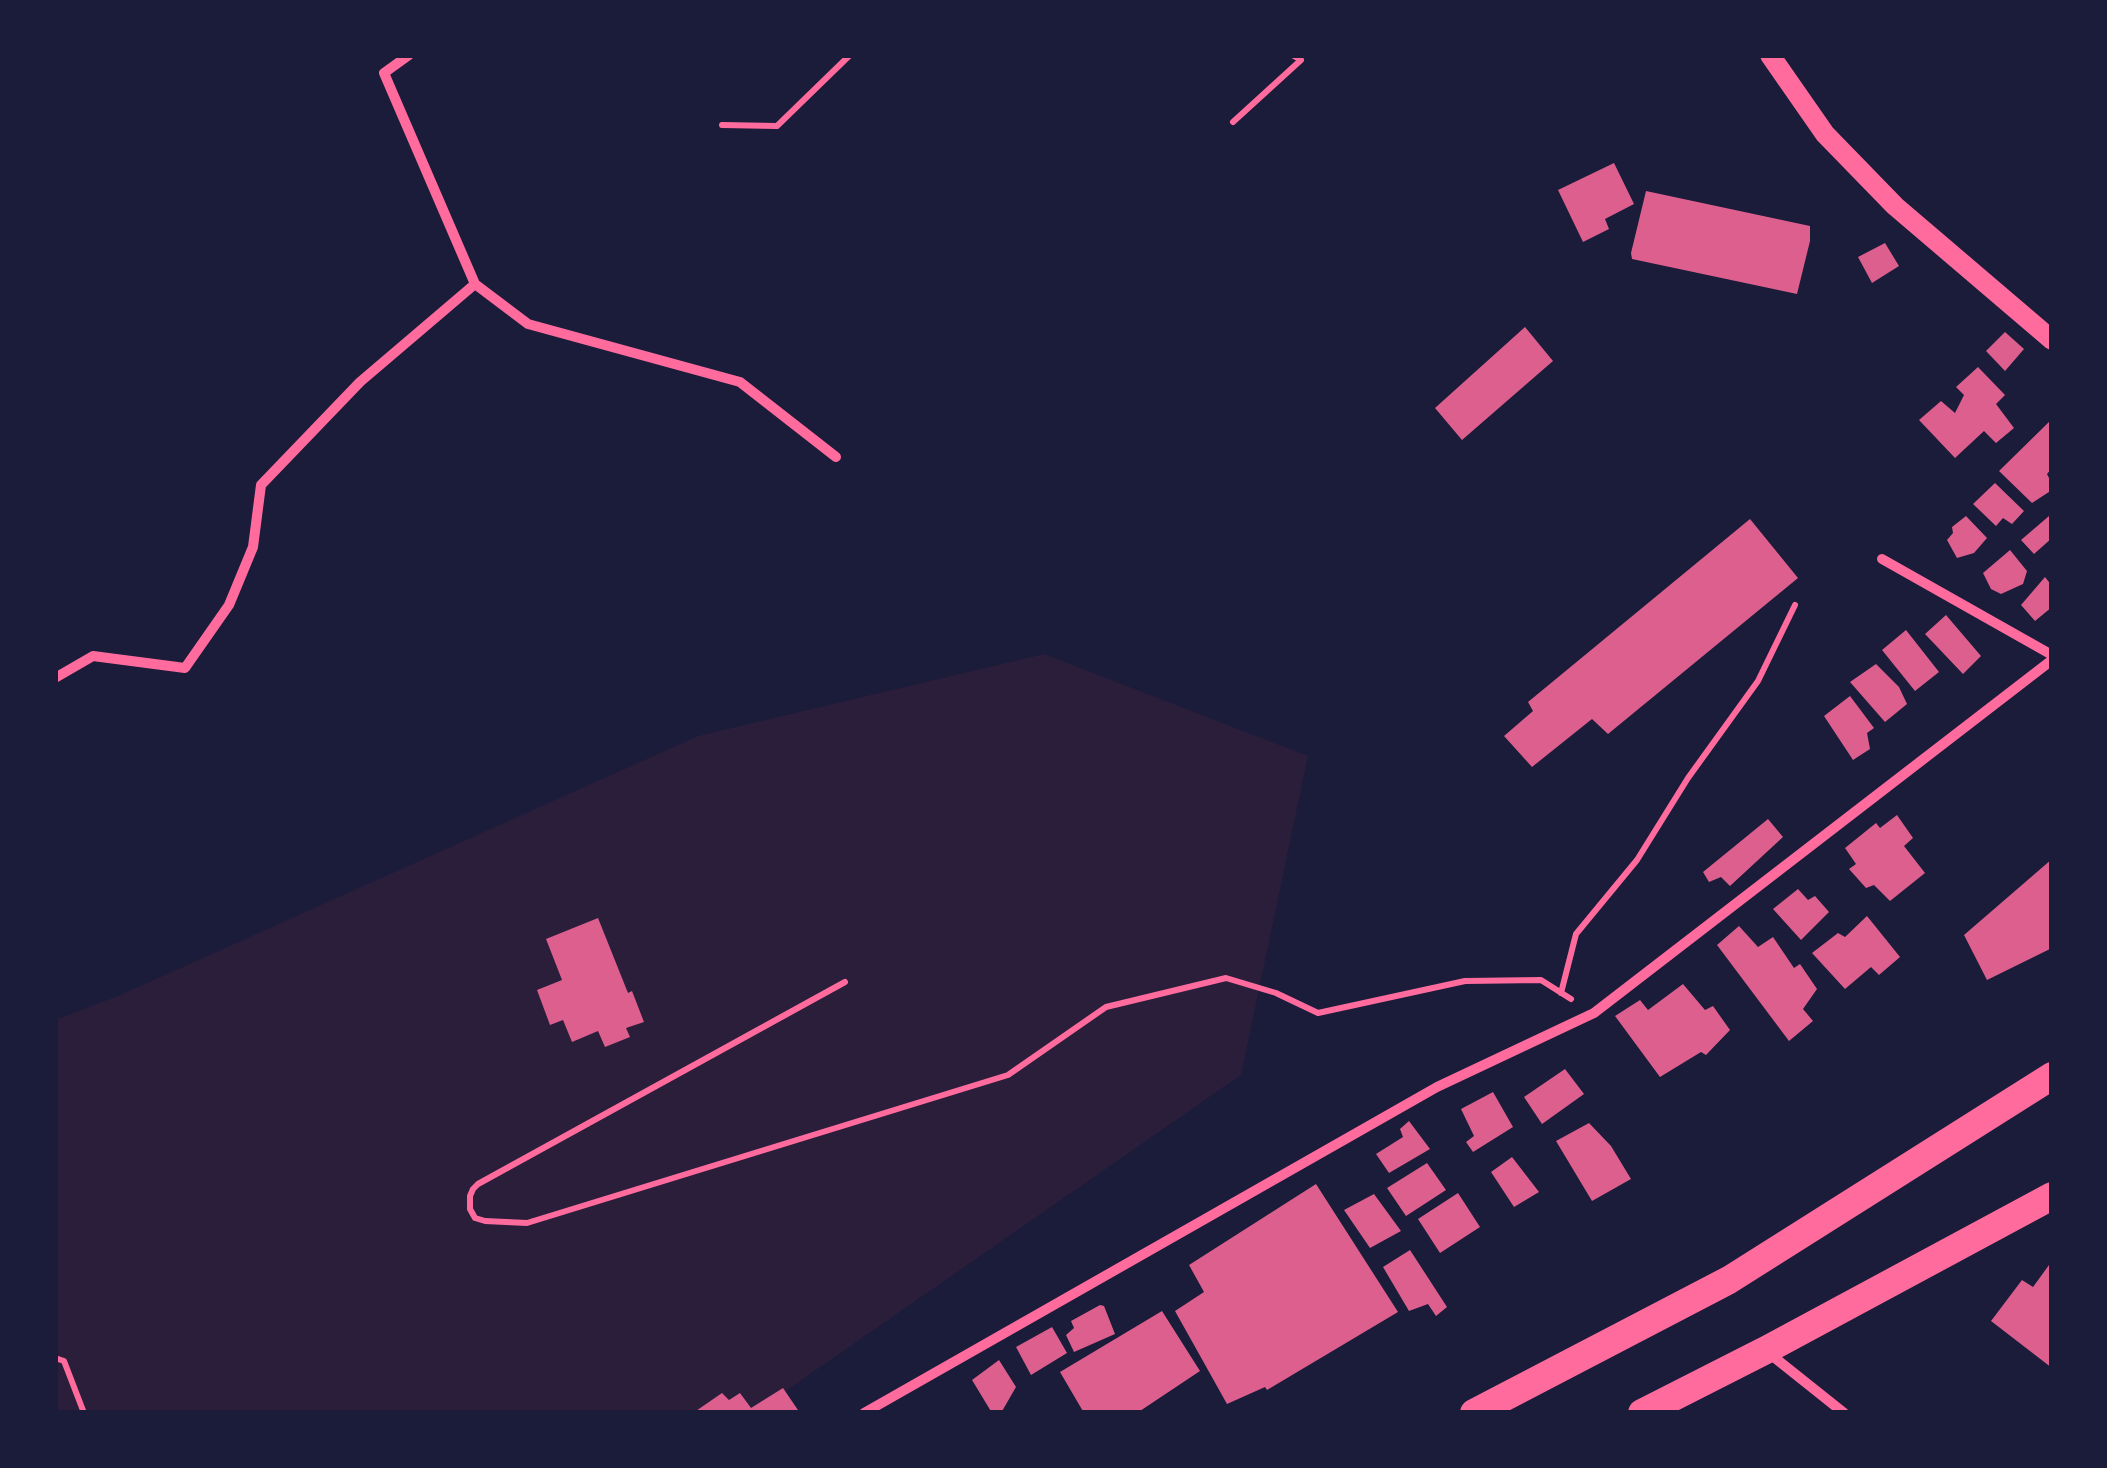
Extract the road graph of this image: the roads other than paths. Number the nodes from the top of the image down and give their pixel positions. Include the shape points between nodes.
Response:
1 (409, 55) edge
2 (1770, 55) edge
3 (475, 284) junction
4 (2049, 333) edge
5 (836, 457) dead end
6 (1882, 560) dead end
7 (2052, 657) edge
8 (55, 678) edge
9 (2052, 1076) edge
10 (2052, 1196) edge
11 (1766, 1350) junction
12 (864, 1413) edge
13 (1474, 1413) edge
14 (1642, 1413) edge
15 (1844, 1413) edge

1 - 3 street via 384,73
2 - 4 main road via 1825,134 1895,206
3 - 5 street via 528,324 740,382
3 - 8 street via 360,382 261,485 253,546 235,591 185,668 93,656
6 - 7 street
7 - 12 street via 1594,1013 1437,1087
9 - 13 highway via 1730,1280
10 - 11 highway
11 - 14 highway
11 - 15 street

